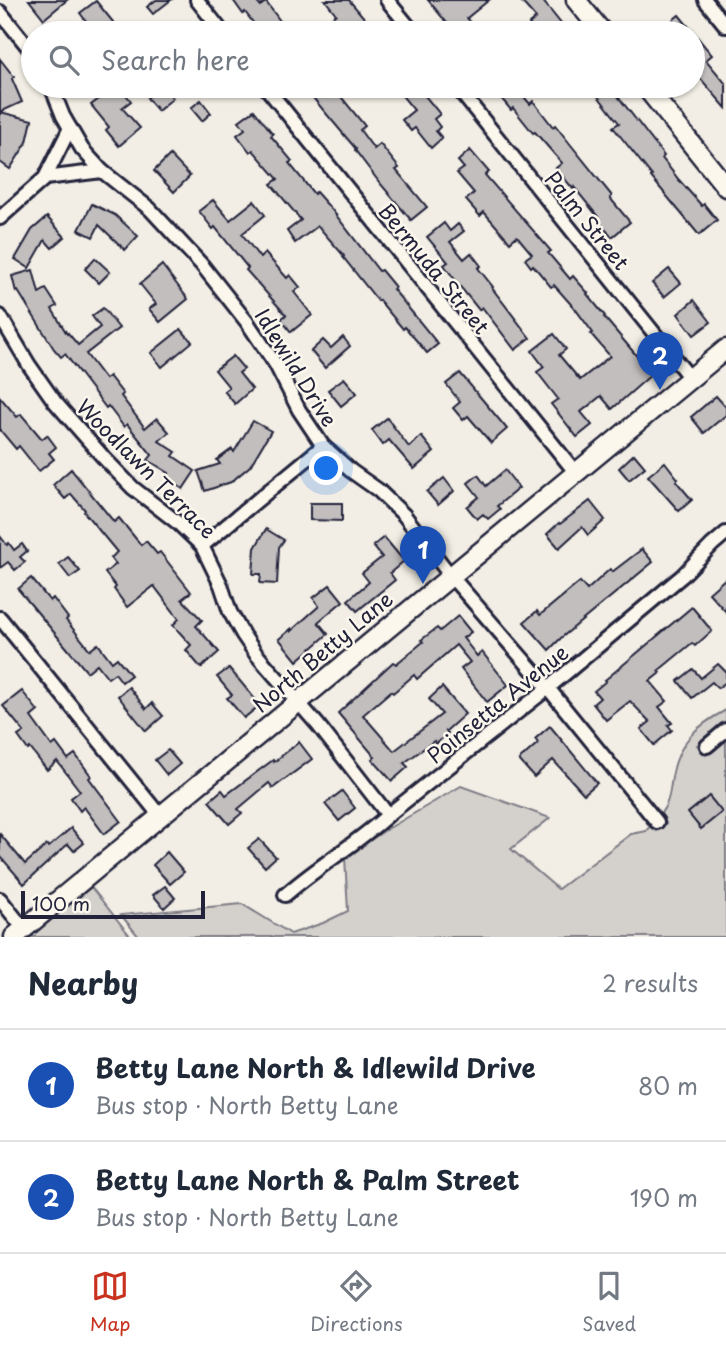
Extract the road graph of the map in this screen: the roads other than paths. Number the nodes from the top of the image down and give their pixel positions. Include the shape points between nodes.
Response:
1 (197, 0) edge
2 (387, 0) edge
3 (576, 0) edge
4 (705, 0) edge
5 (0, 12) edge
6 (214, 21) edge
7 (404, 21) edge
8 (593, 21) edge
9 (726, 26) edge
10 (21, 38) edge
11 (55, 98) edge
12 (275, 98) edge
13 (466, 98) edge
14 (655, 98) edge
15 (70, 128) junction
16 (102, 171) junction
17 (45, 178) junction
18 (726, 187) edge
19 (0, 218) edge
20 (0, 316) edge
21 (726, 349) edge
22 (690, 378) junction
23 (323, 446) junction
24 (576, 473) junction
25 (726, 533) edge
26 (202, 546) junction
27 (450, 575) junction
28 (0, 618) edge
29 (548, 688) junction
30 (297, 702) junction
31 (726, 730) edge
32 (707, 746) dead end
33 (388, 815) junction
34 (159, 816) junction
35 (657, 822) dead end
36 (285, 895) dead end
37 (0, 899) edge
38 (19, 933) edge

1 - 6 street
2 - 7 street
3 - 8 street
4 - 9 street
5 - 10 street
11 - 15 street, Idlewild Drive
12 - 24 street, Bermuda Street
13 - 22 street, Palm Street
14 - 18 street
15 - 16 street, Idlewild Drive
15 - 17 street
16 - 17 street
16 - 23 street, Idlewild Drive via 150,209 202,265 276,365
17 - 19 street
20 - 26 street, Woodlawn Terrace via 29,365 79,430 133,488
21 - 22 street, North Betty Lane
22 - 24 street, North Betty Lane
23 - 26 street
23 - 27 street, Idlewild Drive via 404,515
24 - 27 street, North Betty Lane
25 - 29 street, Poinsetta Avenue via 682,576
26 - 30 street, Woodlawn Terrace via 243,635
27 - 29 street, Idlewild Drive
27 - 30 street, North Betty Lane
28 - 34 street
29 - 33 street, Poinsetta Avenue
29 - 35 street, Idlewild Drive
30 - 33 street, Woodlawn Terrace
30 - 34 street, North Betty Lane
31 - 32 street
33 - 36 street, Poinsetta Avenue
34 - 38 street, North Betty Lane
37 - 38 street

